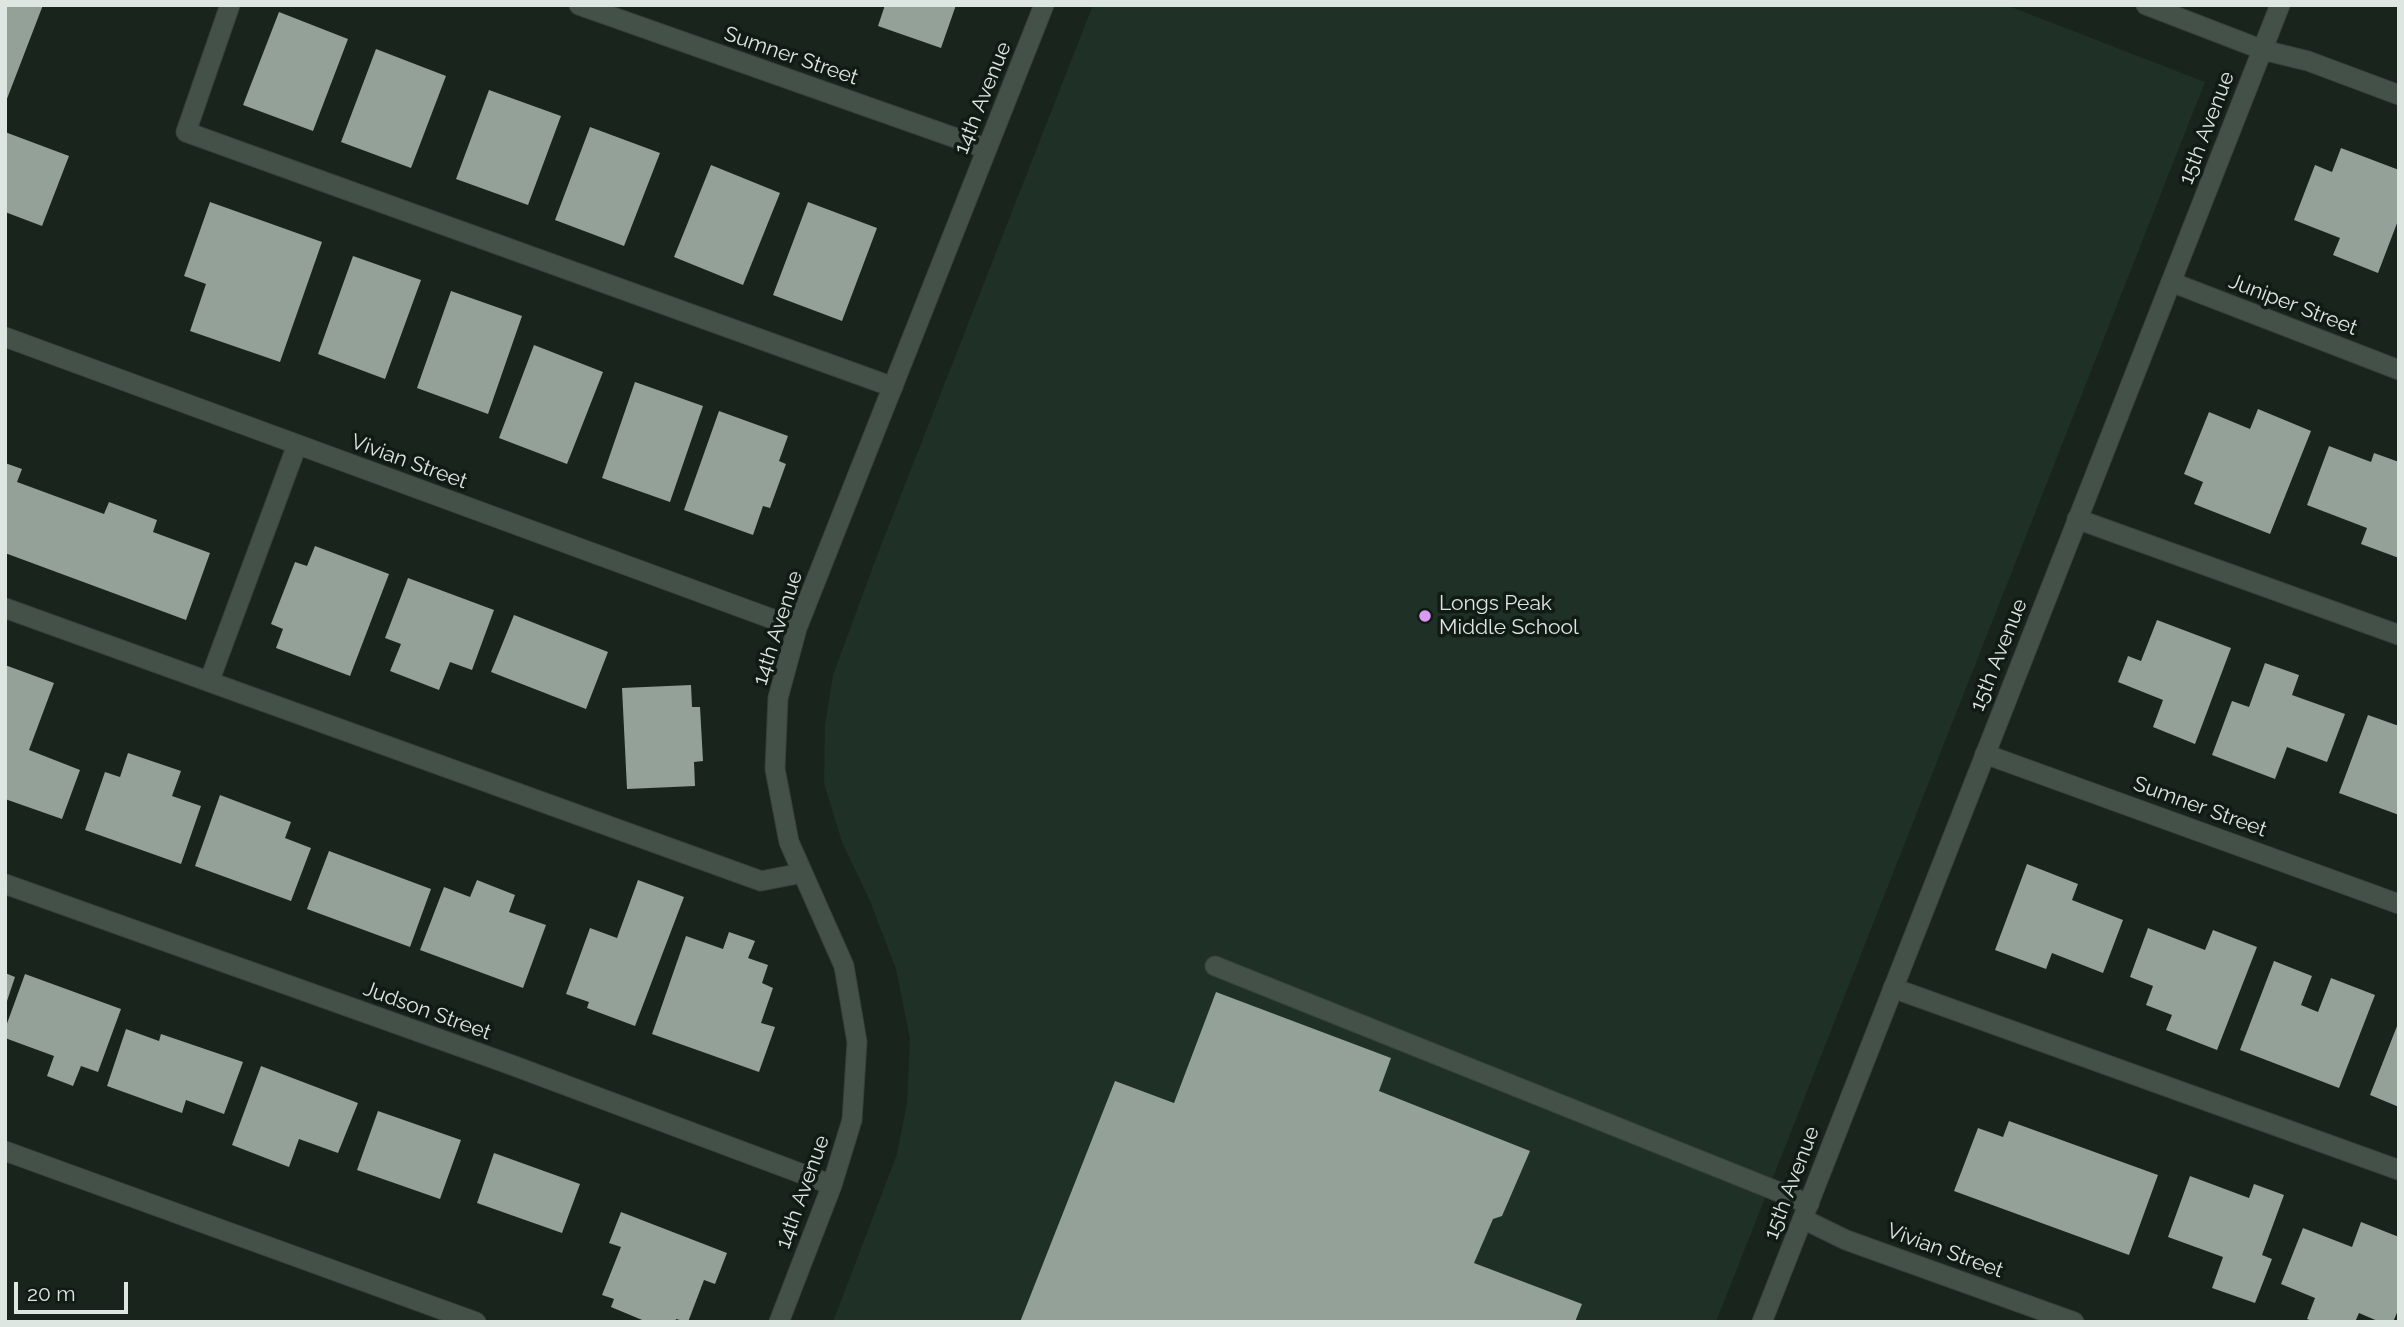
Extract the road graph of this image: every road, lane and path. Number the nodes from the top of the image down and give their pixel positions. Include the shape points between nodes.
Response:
1 (230, 5) edge
2 (579, 5) edge
3 (1044, 5) edge
4 (2146, 5) edge
5 (2280, 5) edge
6 (2263, 50) junction
7 (2399, 95) edge
8 (987, 149) junction
9 (2171, 282) junction
10 (5, 337) edge
11 (2399, 370) edge
12 (893, 387) junction
13 (297, 445) junction
14 (2077, 519) junction
15 (5, 608) edge
16 (797, 628) junction
17 (2399, 635) edge
18 (209, 682) junction
19 (1985, 754) junction
20 (803, 873) junction
21 (5, 884) edge
22 (2399, 904) edge
23 (1215, 966) dead end
24 (1893, 988) junction
25 (5, 1151) edge
26 (2399, 1171) edge
27 (832, 1185) junction
28 (1806, 1211) junction
29 (476, 1322) edge
30 (779, 1322) edge
31 (1762, 1322) edge
32 (2074, 1322) edge

1 - 12 street via 186,132
2 - 8 street, Sumner Street
3 - 8 street, 14th Avenue
4 - 6 street
5 - 6 street, 15th Avenue
6 - 7 street via 2308,61
6 - 9 street, 15th Avenue
8 - 12 street, 14th Avenue
9 - 11 street, Juniper Street
9 - 14 street, 15th Avenue
10 - 13 street, Vivian Street
12 - 16 street, 14th Avenue
13 - 16 street, Vivian Street
13 - 18 street
14 - 17 street
14 - 19 street, 15th Avenue
15 - 18 street
16 - 20 street, 14th Avenue via 778,698 775,769 789,842
18 - 20 street via 761,881
19 - 22 street, Sumner Street
19 - 24 street, 15th Avenue
20 - 27 street, 14th Avenue via 844,966 857,1042 852,1120
21 - 27 street, Judson Street
23 - 28 street, Vivian Street
24 - 26 street
24 - 28 street, 15th Avenue
25 - 29 street
27 - 30 street, 14th Avenue
28 - 31 street, 15th Avenue
28 - 32 street, Vivian Street via 1846,1240

